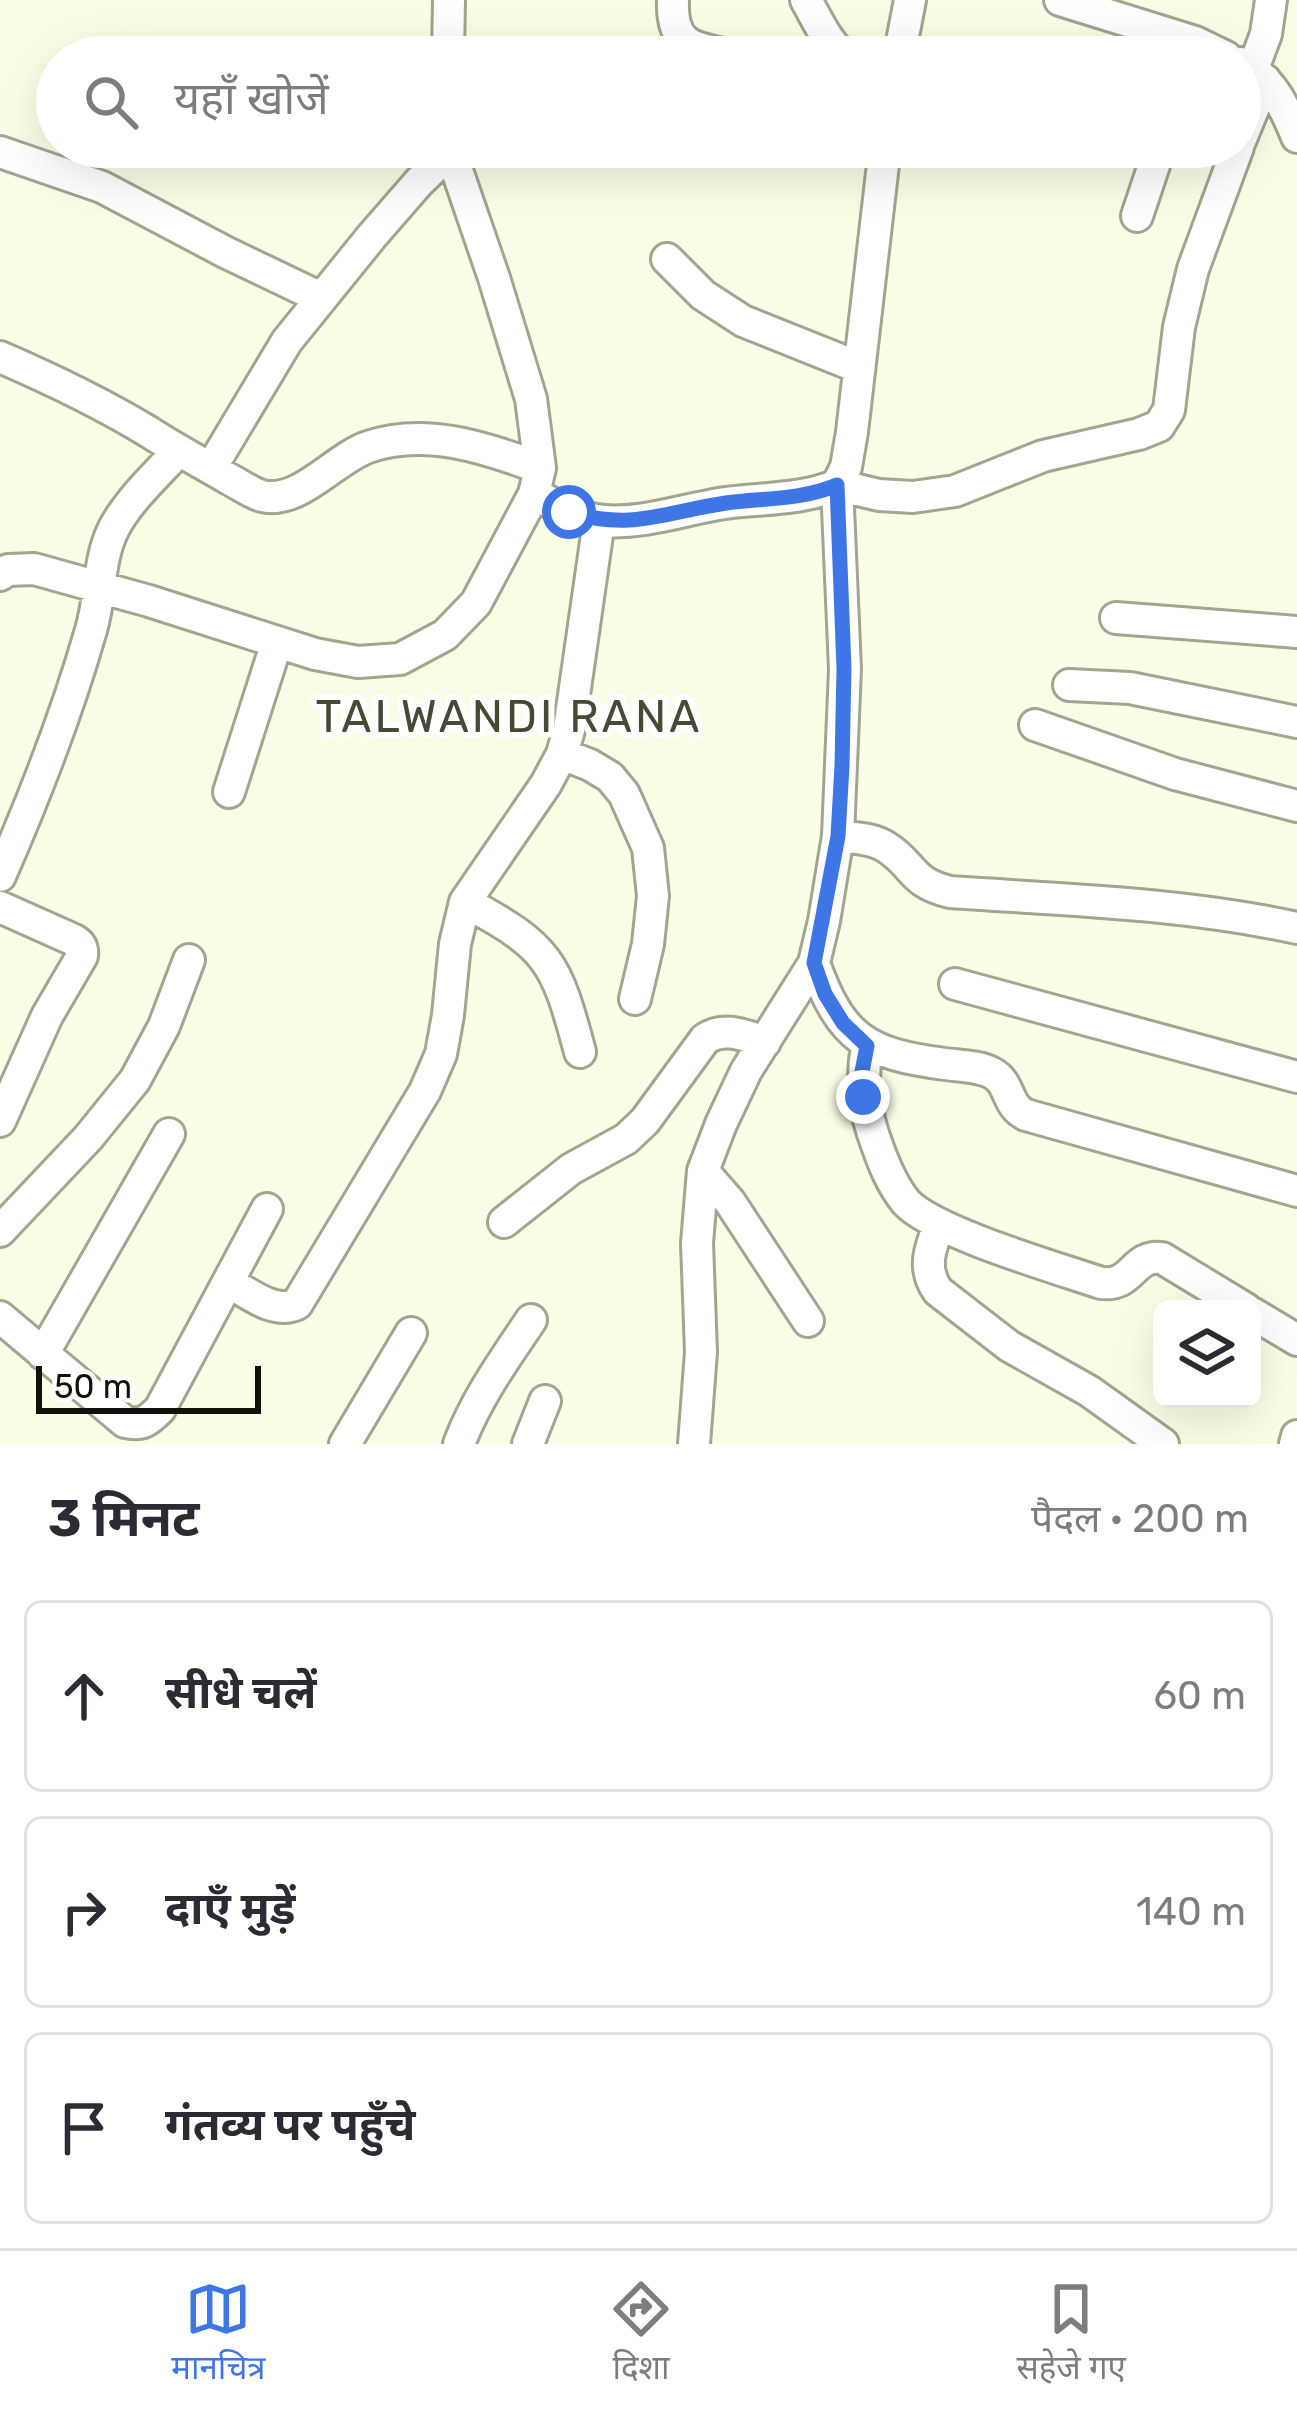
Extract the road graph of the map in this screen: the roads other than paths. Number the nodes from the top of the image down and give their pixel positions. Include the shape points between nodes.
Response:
1 (449, 0) edge
2 (673, 0) edge
3 (806, 0) edge
4 (910, 0) edge
5 (1060, 0) edge
6 (1271, 0) edge
7 (448, 36) edge
8 (680, 36) edge
9 (828, 36) edge
10 (902, 36) edge
11 (1155, 36) edge
12 (1261, 42) edge
13 (1261, 83) edge
14 (1297, 137) edge
15 (0, 152) edge
16 (36, 166) edge
17 (42, 168) edge
18 (432, 168) edge
19 (455, 168) edge
20 (882, 168) edge
21 (1153, 168) edge
22 (1230, 168) edge
23 (1137, 216) dead end
24 (667, 259) dead end
25 (321, 298) junction
26 (0, 357) edge
27 (858, 367) junction
28 (178, 451) junction
29 (211, 468) junction
30 (537, 481) junction
31 (837, 485) junction
32 (598, 521) junction
33 (0, 575) edge
34 (100, 586) junction
35 (1116, 618) dead end
36 (1297, 632) edge
37 (277, 642) junction
38 (1069, 685) dead end
39 (1297, 722) edge
40 (1035, 725) dead end
41 (562, 754) junction
42 (229, 793) dead end
43 (1297, 806) edge
44 (838, 836) junction
45 (0, 876) edge
46 (466, 902) junction
47 (0, 907) edge
48 (1297, 928) edge
49 (189, 960) dead end
50 (814, 963) junction
51 (955, 985) dead end
52 (635, 999) dead end
53 (765, 1042) junction
54 (867, 1046) junction
55 (580, 1052) dead end
56 (1297, 1077) edge
57 (0, 1120) edge
58 (169, 1134) dead end
59 (703, 1172) junction
60 (1297, 1192) edge
61 (266, 1209) dead end
62 (504, 1222) dead end
63 (939, 1225) junction
64 (0, 1231) edge
65 (228, 1282) junction
66 (1231, 1300) edge
67 (0, 1317) edge
68 (1261, 1318) edge
69 (531, 1320) dead end
70 (808, 1321) dead end
71 (411, 1333) dead end
72 (1297, 1340) edge
73 (43, 1354) junction
74 (545, 1401) dead end
75 (345, 1444) edge
76 (459, 1444) edge
77 (528, 1444) edge
78 (694, 1444) edge
79 (1163, 1444) edge

1 - 7 street
2 - 8 street
3 - 9 street
4 - 10 street
5 - 11 street
6 - 12 street
13 - 14 street via 1285,106
15 - 16 street
17 - 25 street via 103,187
18 - 25 street
19 - 30 street via 531,399
20 - 27 street
21 - 23 street
22 - 31 street via 1193,269 1169,410 1159,426 1043,456 955,491 896,496
24 - 27 street via 743,320
25 - 29 street
26 - 28 street
27 - 31 street via 853,432
28 - 29 street
28 - 34 street via 114,529
29 - 30 street via 262,496 280,496 370,446 449,441 487,448
30 - 32 street via 569,512
30 - 37 street via 476,603 445,635 400,659 358,662
31 - 32 street via 813,495
31 - 44 street via 844,669
32 - 41 street
33 - 34 street via 34,569
34 - 37 street
34 - 45 street via 78,675
35 - 36 street
37 - 42 street
38 - 39 street via 1130,688
40 - 43 street
41 - 46 street
41 - 52 street via 610,777 648,848 653,896
44 - 48 street via 889,848 916,878 950,892 1178,908
44 - 50 street
46 - 55 street via 513,927 553,968
46 - 65 street via 441,1054 307,1292 298,1304 277,1308
47 - 57 street via 74,940 82,956
49 - 64 street via 135,1081
50 - 53 street
50 - 54 street via 843,1023
51 - 56 street
53 - 59 street
53 - 62 street via 717,1031 705,1039 626,1139
54 - 60 street via 985,1070 1026,1115
54 - 63 street via 863,1097 888,1175 909,1205
58 - 73 street
59 - 70 street
59 - 78 street
61 - 65 street
63 - 66 street via 1113,1285 1144,1259 1162,1258
63 - 79 street via 928,1264 938,1291
65 - 73 street via 148,1421 125,1422
67 - 73 street
68 - 72 street
69 - 76 street
71 - 75 street
74 - 77 street

